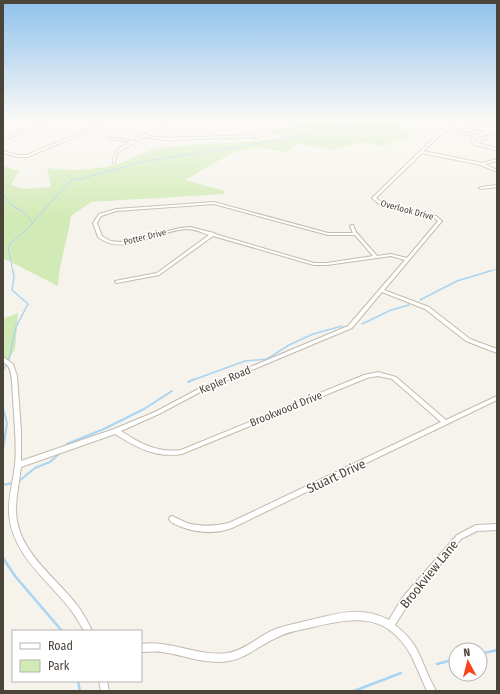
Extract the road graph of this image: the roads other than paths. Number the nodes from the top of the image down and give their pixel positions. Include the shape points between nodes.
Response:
1 (8, 153) edge
2 (33, 153) edge
3 (117, 153) edge
4 (421, 153) edge
5 (429, 153) edge
6 (497, 160) edge
7 (114, 162) dead end
8 (482, 164) junction
9 (497, 171) edge
10 (497, 186) edge
11 (481, 188) dead end
12 (352, 226) dead end
13 (213, 234) junction
14 (356, 234) junction
15 (376, 257) junction
16 (408, 259) junction
17 (117, 282) dead end
18 (382, 291) junction
19 (497, 351) edge
20 (3, 359) edge
21 (497, 398) edge
22 (445, 423) junction
23 (116, 431) junction
24 (18, 465) junction
25 (172, 519) dead end
26 (497, 527) edge
27 (390, 626) junction
28 (87, 630) edge
29 (142, 648) edge
30 (432, 691) edge

1 - 2 street via 27,156
3 - 7 street
4 - 16 street, Overlook Drive via 374,198 380,203 439,219
5 - 8 street
6 - 8 street
8 - 9 street
10 - 11 street
12 - 14 street
13 - 14 street, Potter Drive via 180,228 130,242 116,243 107,242 100,237 95,223 100,215 116,210 212,203 328,234
13 - 15 street, Potter Drive via 314,264
13 - 17 street via 158,274
14 - 15 street
15 - 16 street, Potter Drive via 391,255
16 - 18 street, Kepler Road
18 - 19 street via 427,308 468,340
18 - 23 street, Kepler Road via 350,327 202,389
20 - 24 street via 11,365 14,376
21 - 22 street, Stuart Drive
22 - 23 street, Brookwood Drive via 394,378 378,374 360,379 182,452 158,452 142,447
22 - 25 street, Stuart Drive via 230,526 198,529
23 - 24 street, Kepler Road
24 - 28 street via 12,510 19,539 30,558 78,612
26 - 27 street, Brookview Lane via 476,528 459,537 405,601
27 - 29 street via 367,616 347,615 282,631 238,655 218,658
27 - 30 street via 411,647

